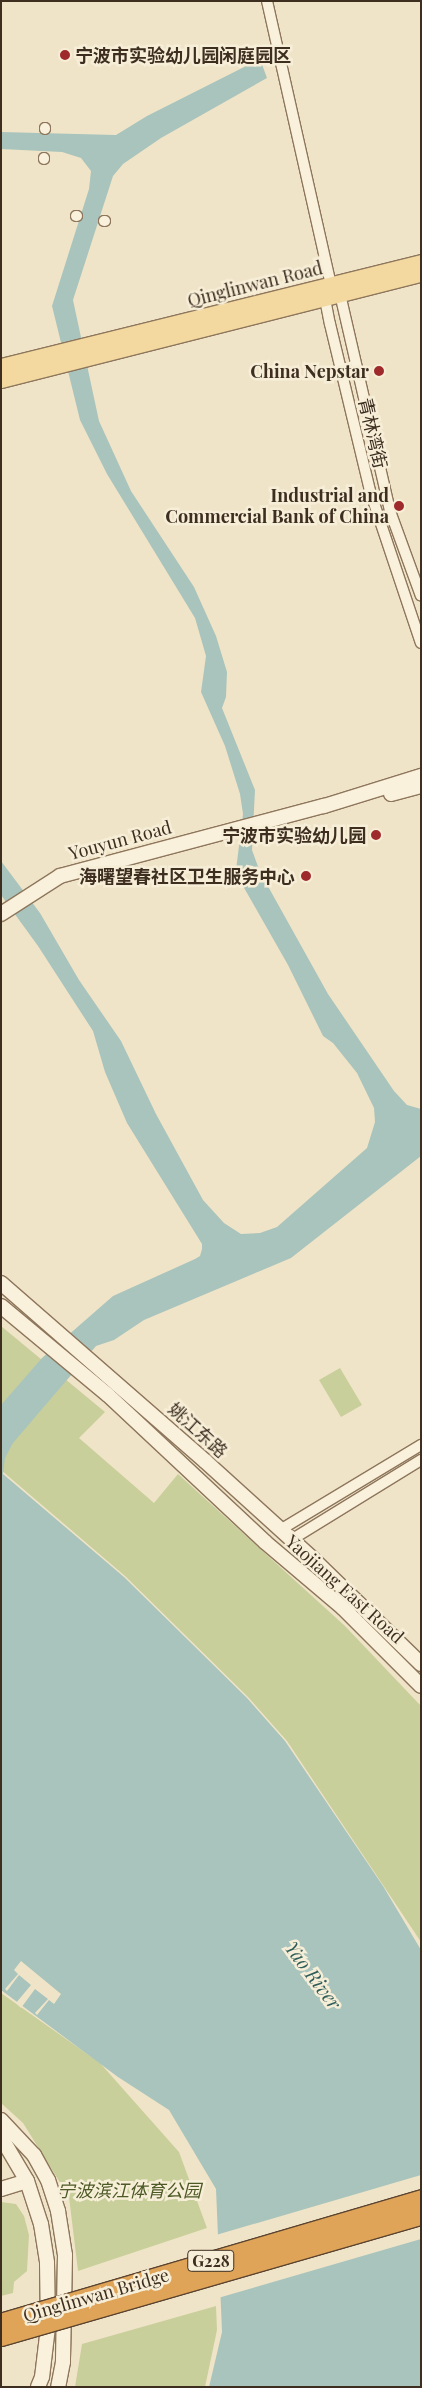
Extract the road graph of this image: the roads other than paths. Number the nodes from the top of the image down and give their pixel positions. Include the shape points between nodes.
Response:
1 (267, 1) edge
2 (421, 262) edge
3 (421, 274) edge
4 (332, 293) junction
5 (63, 358) junction
6 (1, 366) edge
7 (1, 380) edge
8 (421, 596) edge
9 (421, 643) edge
10 (421, 776) edge
11 (421, 786) edge
12 (324, 806) junction
13 (1, 914) edge
14 (1, 1283) edge
15 (1, 1306) edge
16 (421, 1445) edge
17 (421, 1460) edge
18 (280, 1530) junction
19 (291, 1540) junction
20 (421, 1664) edge
21 (421, 1686) edge
22 (1, 2120) edge
23 (1, 2137) edge
24 (26, 2182) junction
25 (1, 2189) edge
26 (421, 2199) edge
27 (421, 2216) edge
28 (1, 2323) edge
29 (1, 2338) edge
30 (38, 2387) edge
31 (58, 2387) edge

1 - 4 street, 青林湾街
2 - 4 main road, Qinglinwan Road
3 - 4 main road, Qinglinwan Road
4 - 5 main road, Qinglinwan Road
4 - 8 street, 青林湾街 via 390,511
4 - 9 street, 青林湾街 via 370,491
5 - 6 main road
5 - 7 main road
10 - 12 main road
11 - 12 main road
12 - 13 main road, Youyun Road via 60,876
14 - 18 main road, 姚江东路
15 - 21 main road, 姚江东路 via 108,1395 265,1542 343,1608
16 - 18 street
17 - 19 street
18 - 19 main road, Yaojiang East Road
19 - 20 main road, Yaojiang East Road
22 - 31 main road via 34,2155 48,2180 58,2211 65,2254 63,2362
23 - 24 main road
24 - 25 main road
24 - 30 main road via 41,2224 47,2262 48,2327
26 - 28 highway, Qinglinwan Bridge / G228, bridge
27 - 29 highway, Qinglinwan Bridge / G228, bridge

